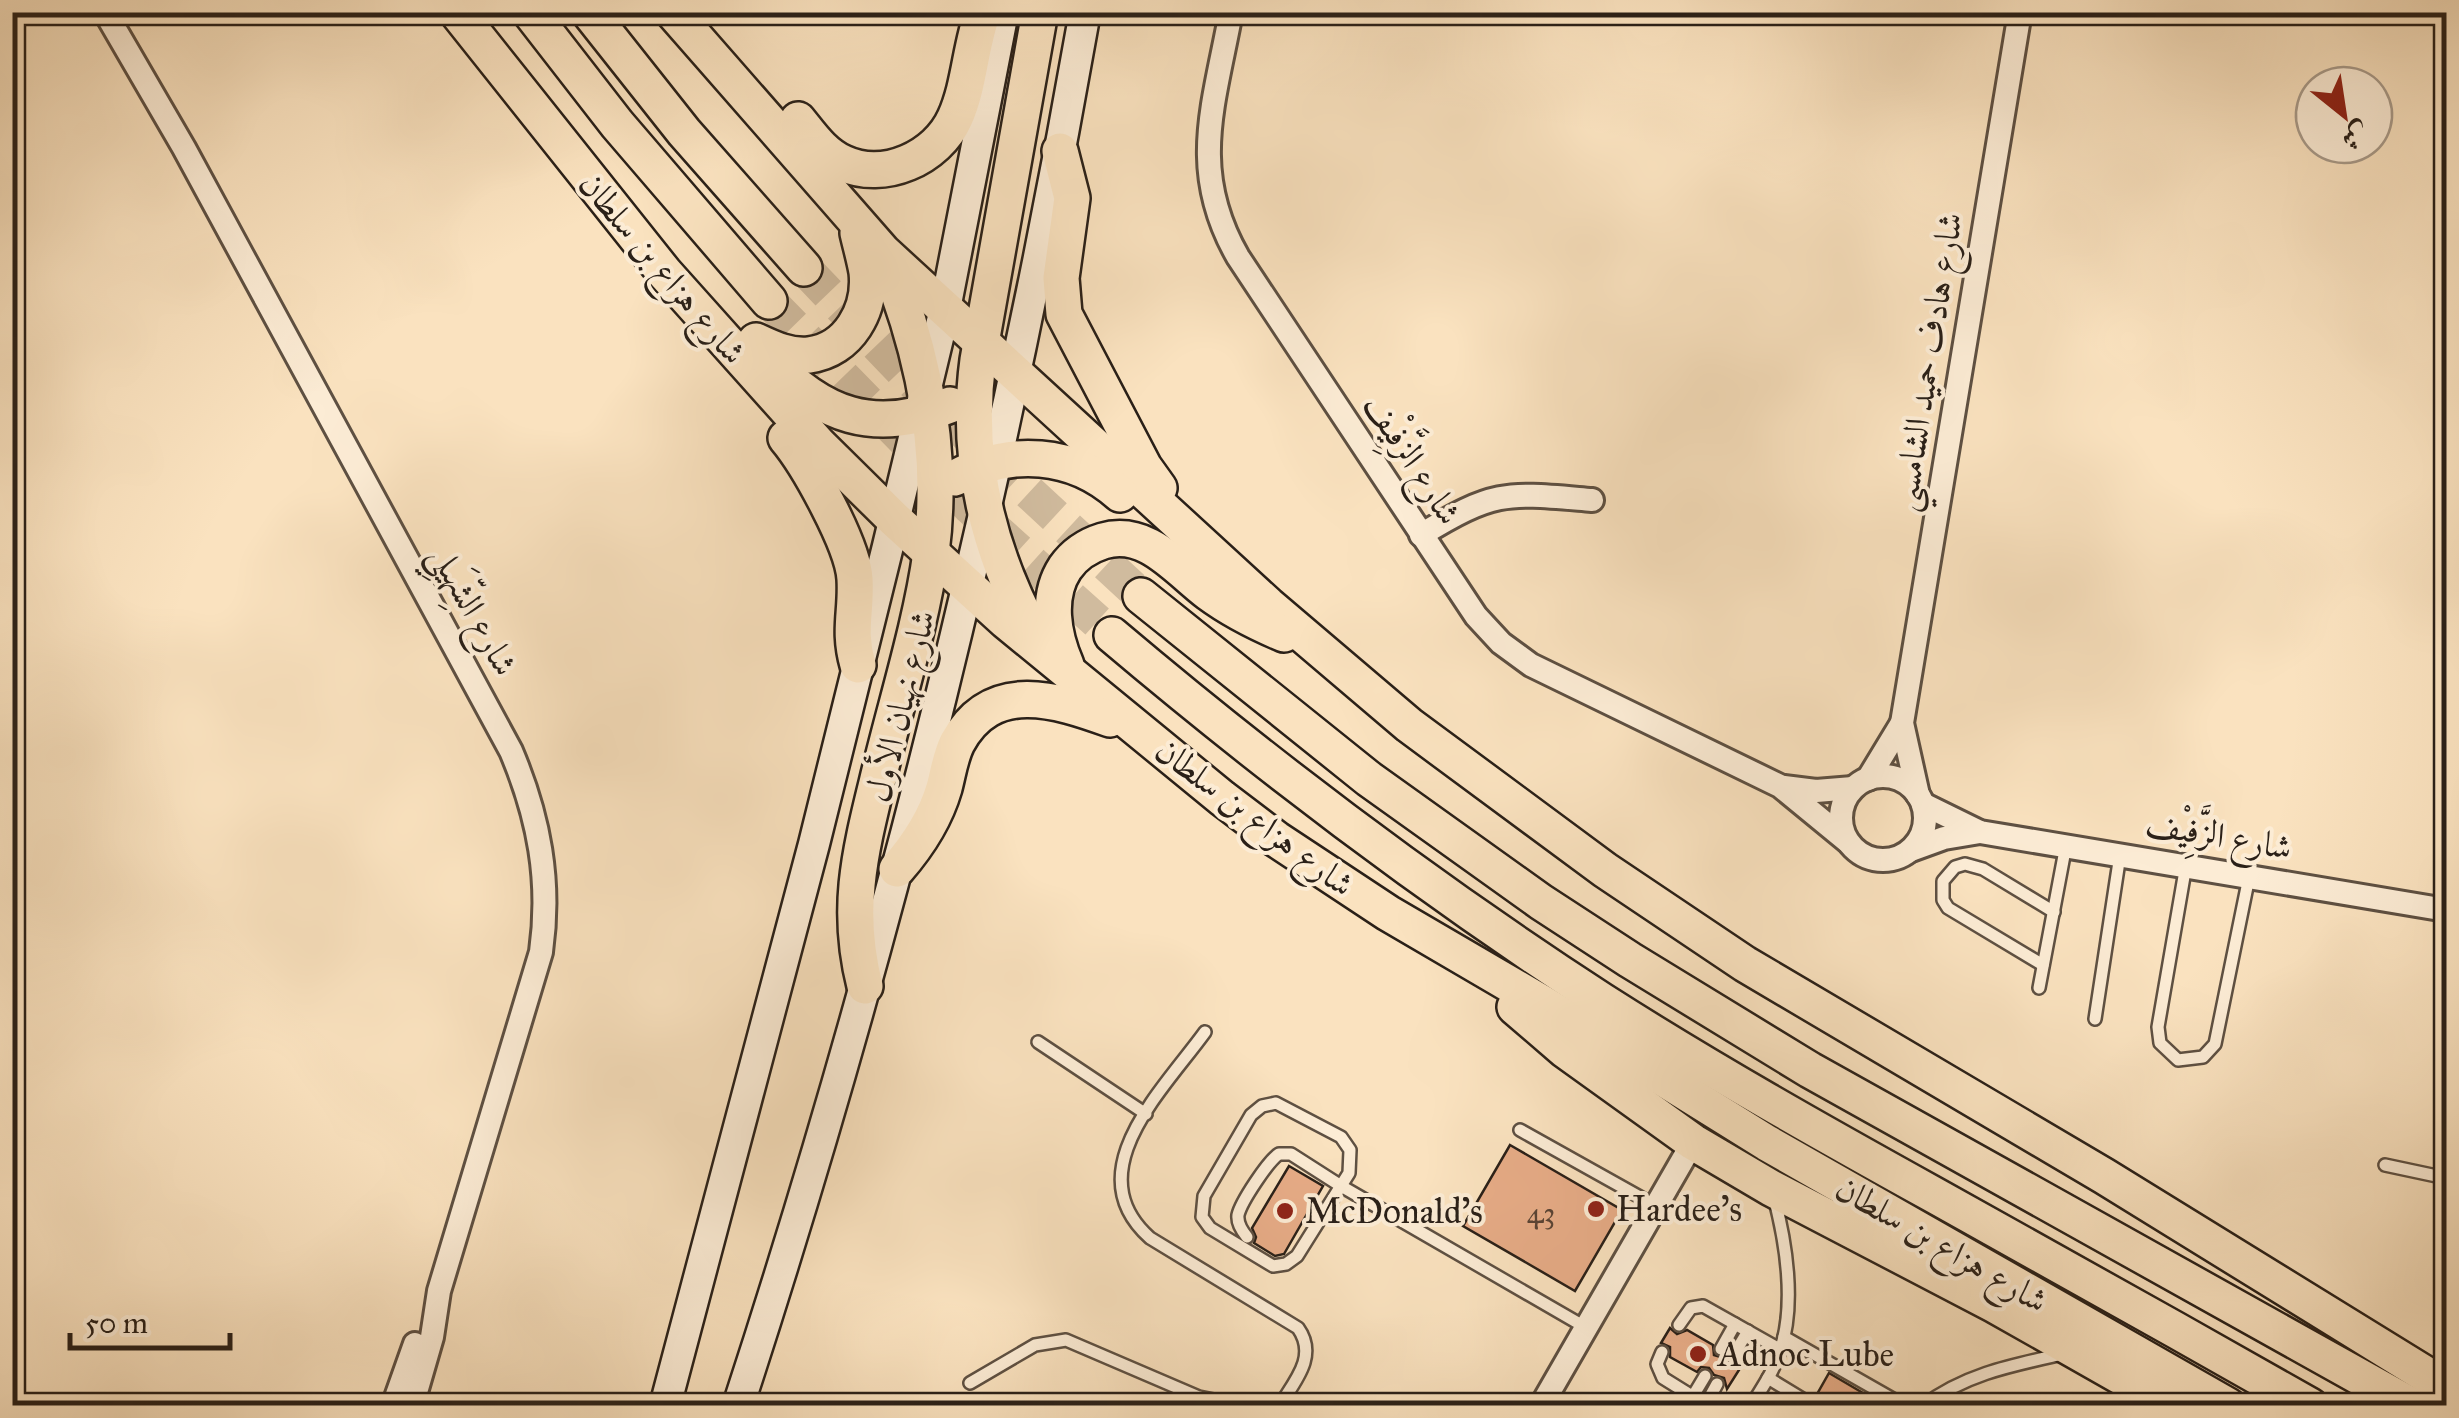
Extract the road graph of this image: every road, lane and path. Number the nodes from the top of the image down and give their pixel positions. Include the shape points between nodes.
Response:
1 (105, 12) edge
2 (457, 12) edge
3 (530, 12) edge
4 (589, 12) edge
5 (673, 12) edge
6 (984, 12) edge
7 (1003, 12) edge
8 (1040, 12) edge
9 (1085, 12) edge
10 (1232, 12) edge
11 (2020, 12) edge
12 (706, 52) junction
13 (1060, 152) junction
14 (856, 222) junction
15 (883, 252) junction
16 (804, 268) tunnel mouth
17 (769, 301) tunnel mouth
18 (945, 309) junction
19 (729, 333) junction
20 (981, 343) junction
21 (1014, 364) junction
22 (974, 392) junction
23 (924, 406) junction
24 (987, 465) junction
25 (934, 492) junction
26 (1592, 500) dead end
27 (986, 516) junction
28 (894, 530) junction
29 (1421, 535) junction
30 (931, 553) junction
31 (969, 586) junction
32 (1141, 596) tunnel mouth
33 (1268, 605) junction
34 (1112, 635) tunnel mouth
35 (1309, 642) junction
36 (858, 665) junction
37 (1060, 667) junction
38 (1902, 723) junction
39 (1138, 730) junction
40 (1860, 783) junction
41 (1780, 786) junction
42 (1921, 799) junction
43 (1980, 832) junction
44 (1847, 841) junction
45 (2066, 844) junction
46 (1910, 850) junction
47 (2120, 853) junction
48 (2186, 865) junction
49 (897, 869) junction
50 (2250, 876) junction
51 (2446, 910) edge
52 (2054, 912) junction
53 (1446, 947) junction
54 (2043, 965) junction
55 (865, 986) junction
56 (2039, 988) dead end
57 (2096, 1019) dead end
58 (1205, 1032) dead end
59 (1038, 1042) dead end
60 (1146, 1114) junction
61 (1520, 1130) dead end
62 (1694, 1142) junction
63 (2386, 1165) dead end
64 (2446, 1178) edge
65 (1341, 1186) junction
66 (1771, 1188) junction
67 (1656, 1206) junction
68 (1247, 1237) dead end
69 (1282, 1256) dead end
70 (1297, 1256) junction
71 (439, 1291) junction
72 (1735, 1324) junction
73 (1679, 1325) dead end
74 (1585, 1327) junction
75 (1748, 1330) junction
76 (1782, 1343) junction
77 (1720, 1349) dead end
78 (2077, 1351) junction
79 (1662, 1352) dead end
80 (1733, 1356) dead end
81 (1705, 1376) dead end
82 (1768, 1378) junction
83 (970, 1383) dead end
84 (1717, 1384) dead end
85 (2446, 1387) edge
86 (1693, 1396) junction
87 (1228, 1404) edge
88 (1280, 1405) edge
89 (1706, 1405) edge
90 (393, 1406) edge
91 (412, 1406) edge
92 (665, 1406) edge
93 (738, 1406) edge
94 (1542, 1406) edge
95 (1751, 1406) edge
96 (1814, 1406) edge
97 (1905, 1406) edge
98 (1923, 1406) edge
99 (2173, 1406) edge
100 (2228, 1406) edge
101 (2310, 1406) edge
102 (2412, 1406) edge

1 - 71 street, شارع الشِّهَيلِي via 511,752 534,812 546,896 541,952
2 - 19 main road, شارع هزاع بن سلطان via 664,272 707,302
3 - 17 main road, شارع هزاع بن سلطان
4 - 16 main road
5 - 12 main road
6 - 12 main road via 952,124 926,153 878,169 829,155 772,94
7 - 18 main road, شارع نهيان الأول
8 - 20 main road
9 - 13 main road
10 - 29 street, شارع الزَّفِيْف via 1208,138 1216,212 1238,257
11 - 38 street, شارع هادف حميد الشامسي
12 - 14 main road
13 - 21 main road
13 - 33 main road via 1072,198 1060,290 1069,325 1152,479 1218,542
14 - 15 main road
14 - 19 main road via 866,292 849,334 809,355 786,354
15 - 18 main road
15 - 23 main road via 911,328
18 - 20 main road
18 - 23 main road, شارع نهيان الأول
19 - 23 main road via 826,408 870,418
19 - 28 main road, شارع هزاع بن سلطان via 794,420
19 - 36 main road via 743,386 806,464 855,576 851,632
20 - 21 main road
20 - 22 main road
21 - 22 main road
21 - 24 main road
21 - 33 main road
22 - 23 main road
22 - 24 main road
23 - 25 main road
23 - 28 main road, شارع نهيان الأول
24 - 25 main road
24 - 27 main road
24 - 33 main road via 1050,458 1084,469 1200,563
25 - 28 main road
25 - 30 main road
26 - 29 street via 1491,498
27 - 31 main road, شارع نهيان الأول
27 - 37 main road via 1013,594
28 - 30 main road, شارع هزاع بن سلطان
28 - 36 main road, شارع نهيان الأول
29 - 41 street, شارع الزَّفِيْف via 1476,616 1530,665
30 - 31 main road, شارع هزاع بن سلطان
30 - 55 main road via 856,874 855,930
31 - 37 main road, شارع هزاع بن سلطان
31 - 49 main road, شارع نهيان الأول
32 - 102 main road via 1369,780 1630,960 1810,1070
33 - 35 main road
34 - 101 main road, شارع هزاع بن سلطان via 1349,825 1604,1002 1787,1113
35 - 37 main road via 1232,609 1145,544 1108,540 1076,556 1056,586
35 - 85 main road via 1409,725 1684,925
36 - 92 main road, شارع نهيان الأول
37 - 39 main road, شارع هزاع بن سلطان
38 - 40 street, شارع هادف حميد الشامسي
38 - 42 street, شارع هادف حميد الشامسي
39 - 49 main road via 1045,698 985,713 958,743 930,822
39 - 53 main road, شارع هزاع بن سلطان via 1276,838
40 - 41 street, شارع الزَّفِيْف via 1816,792
40 - 42 street via 1896,778
40 - 44 street via 1841,812
41 - 44 street, شارع الزَّفِيْف
42 - 43 street, شارع الزَّفِيْف
42 - 46 street via 1925,824
43 - 45 street, شارع الزَّفِيْف
43 - 46 street, شارع الزَّفِيْف
44 - 46 street via 1872,858 1892,859
45 - 47 street, شارع الزَّفِيْف
45 - 52 lane
47 - 48 street, شارع الزَّفِيْف
47 - 57 lane
48 - 50 street, شارع الزَّفِيْف
48 - 50 lane via 2158,1027 2164,1050 2186,1061 2216,1044
49 - 55 main road, شارع نهيان الأول
50 - 51 street, شارع الزَّفِيْف
52 - 54 lane
52 - 54 lane via 1974,865 1955,867 1942,881 1948,908
53 - 62 main road via 1565,1050
53 - 100 main road, شارع هزاع بن سلطان via 1800,1163
54 - 56 lane
55 - 93 main road, شارع نهيان الأول
58 - 60 lane
59 - 60 lane
60 - 88 lane via 1121,1165 1128,1213 1150,1238 1298,1328 1307,1345 1305,1364
61 - 67 lane
62 - 66 main road
62 - 67 street
63 - 64 lane
65 - 68 lane via 1291,1154 1279,1154 1238,1213
65 - 70 lane
65 - 70 lane via 1352,1158 1341,1137 1284,1104 1269,1103 1251,1116 1204,1196 1202,1217 1266,1264 1280,1266
65 - 74 lane
66 - 76 lane via 1784,1252
66 - 78 main road
67 - 74 street
69 - 70 lane
71 - 90 street, شارع الشِّهَيلِي
71 - 91 street, شارع الشِّهَيلِي
72 - 73 lane via 1699,1306
72 - 75 lane
72 - 77 lane
74 - 94 street
75 - 76 lane
75 - 80 lane
76 - 82 lane
76 - 97 lane
78 - 98 lane via 1982,1373
78 - 99 main road
79 - 86 lane via 1660,1374
81 - 86 lane
82 - 95 lane
82 - 96 lane
83 - 87 lane via 1035,1345 1066,1340
84 - 89 lane
86 - 89 lane
87 - 88 lane

